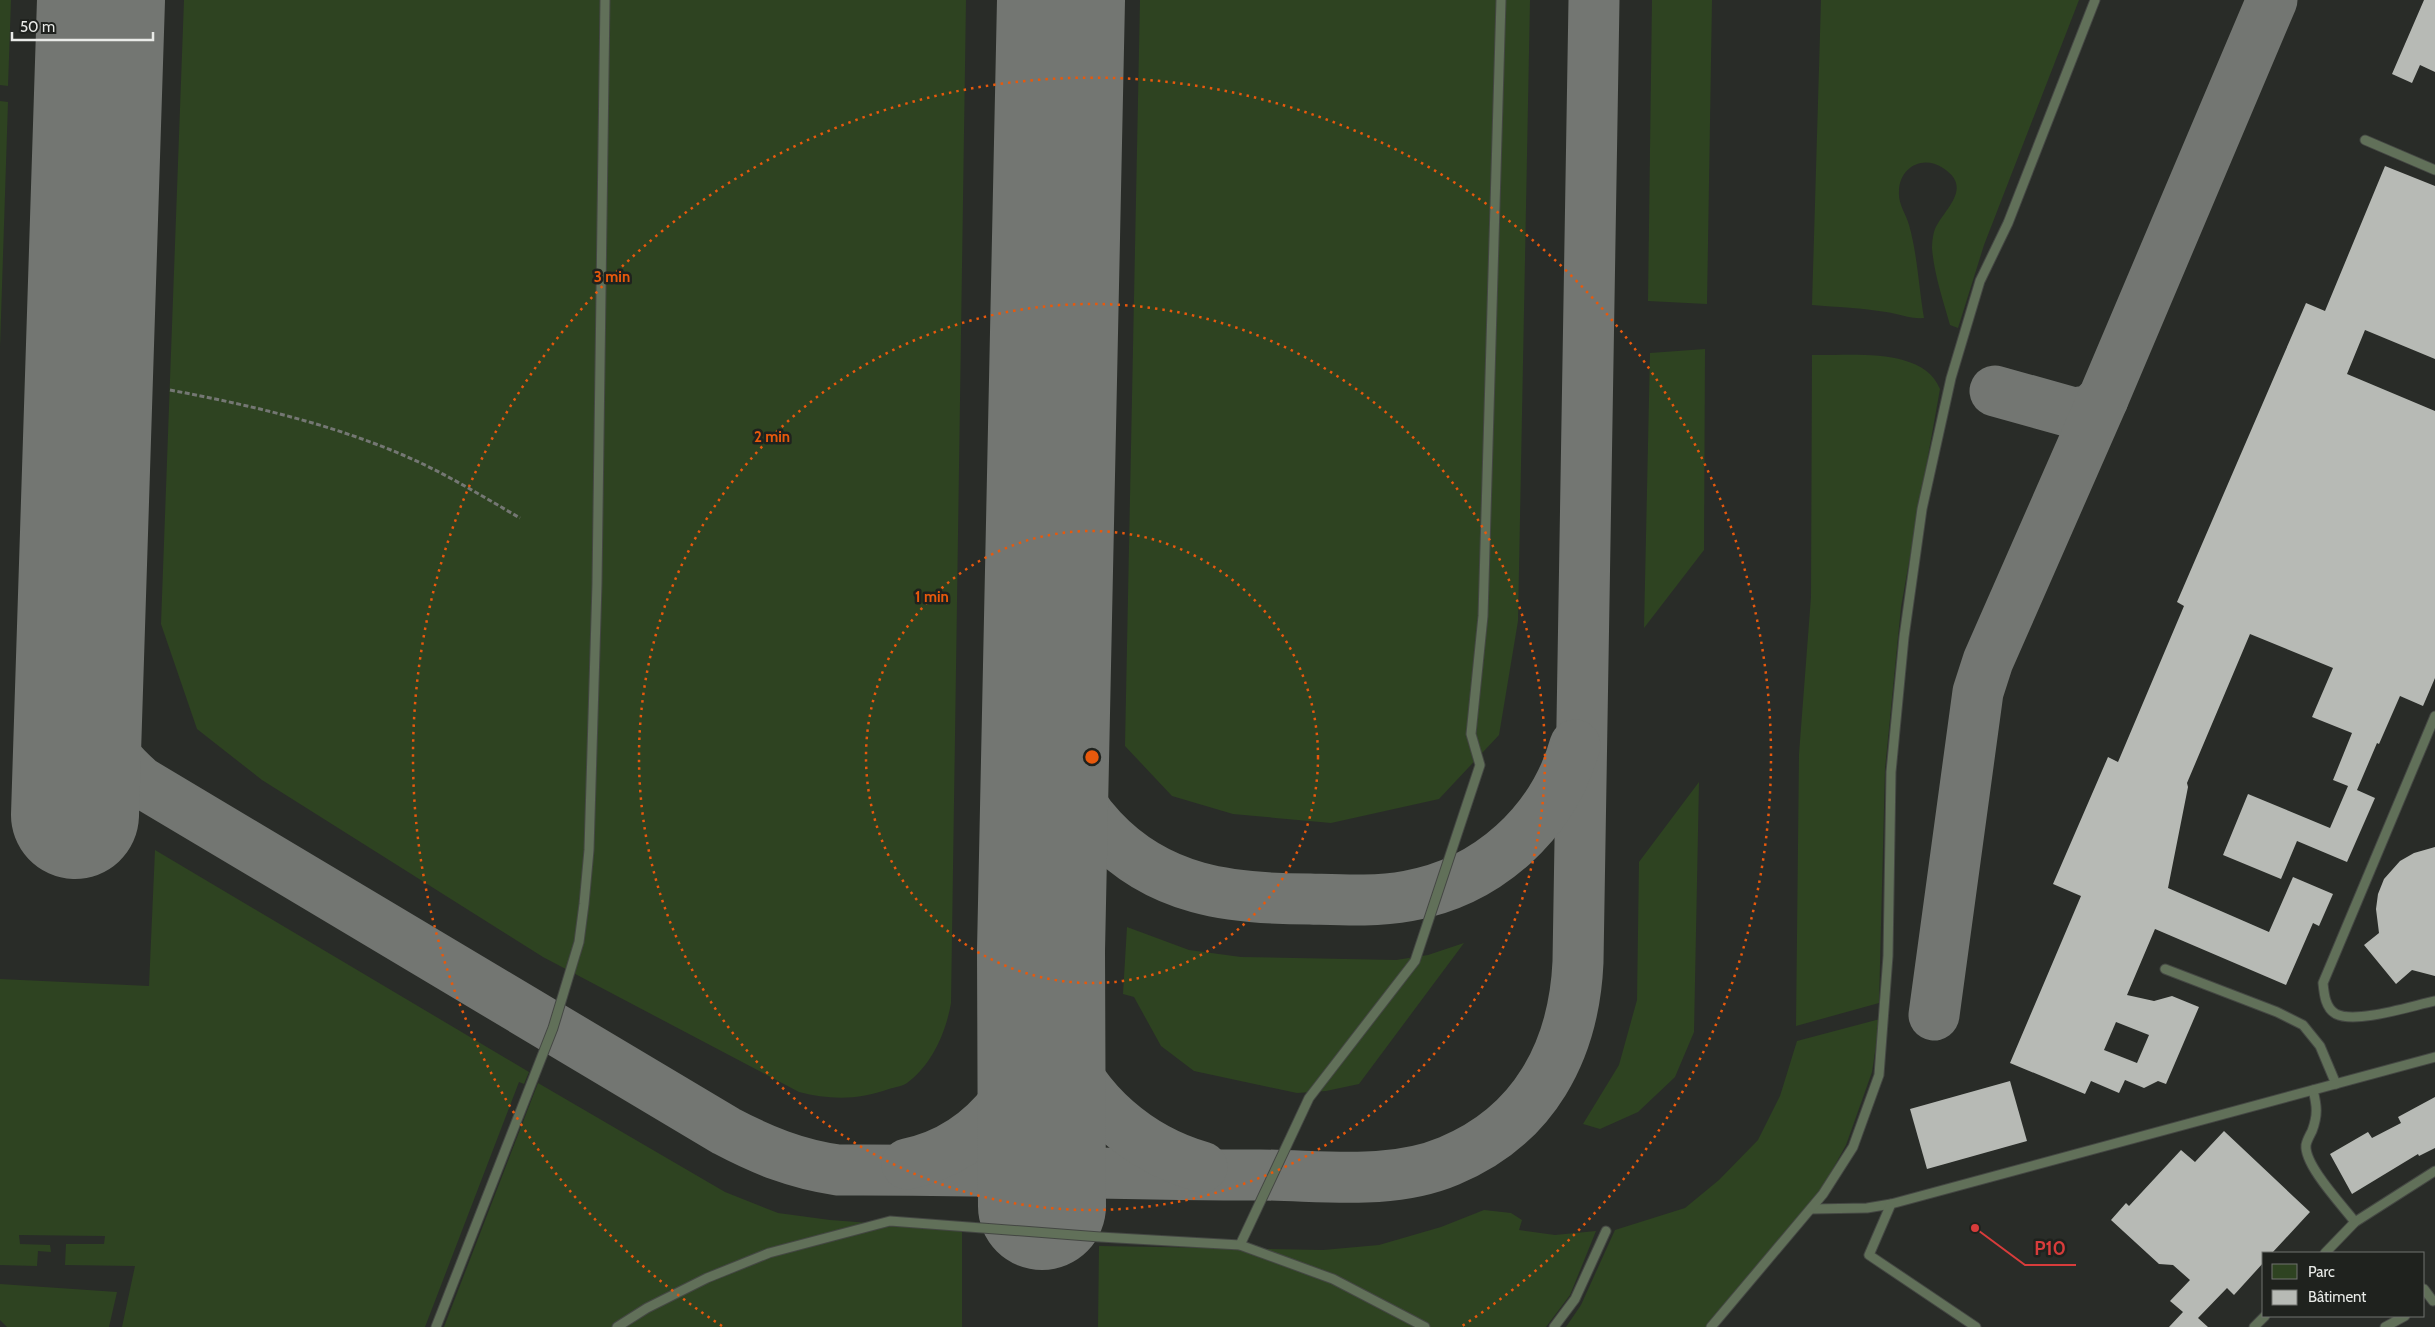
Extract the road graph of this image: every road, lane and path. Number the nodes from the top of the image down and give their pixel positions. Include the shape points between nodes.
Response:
1 (605, 0) edge
2 (1501, 0) edge
3 (2095, 0) edge
4 (2365, 140) dead end
5 (2435, 170) edge
6 (170, 390) dead end
7 (520, 518) dead end
8 (2435, 716) edge
9 (2165, 969) dead end
10 (2435, 1001) edge
11 (2435, 1057) edge
12 (2336, 1084) junction
13 (2313, 1090) junction
14 (2435, 1172) edge
15 (1891, 1204) junction
16 (1812, 1209) junction
17 (2354, 1222) junction
18 (1606, 1231) dead end
19 (1240, 1245) junction
20 (2326, 1252) edge
21 (2425, 1289) edge
22 (2434, 1300) edge
23 (2264, 1317) edge
24 (2404, 1317) edge
25 (2255, 1326) edge
26 (436, 1327) edge
27 (617, 1327) edge
28 (1425, 1327) edge
29 (1554, 1327) edge
30 (1711, 1327) edge
31 (1976, 1327) edge
32 (2384, 1327) edge

1 - 26 lane via 597,584 590,850 584,904 579,942 554,1028
2 - 19 lane via 1483,616 1472,734 1480,765 1415,961 1309,1098
3 - 16 lane via 2008,223 1980,281 1951,378 1922,509 1903,646 1891,772 1888,956 1878,1075 1853,1147
4 - 5 lane
6 - 7 path via 228,401 340,432 404,455
8 - 10 lane via 2323,983 2324,999 2334,1013 2352,1018
9 - 12 lane via 2278,1012 2303,1025 2320,1046
11 - 12 lane
12 - 13 lane
13 - 15 lane
13 - 17 lane via 2318,1111 2306,1144 2307,1154
14 - 17 lane
15 - 16 lane
15 - 31 lane via 1869,1255
16 - 30 lane
17 - 20 lane
18 - 29 lane via 1575,1299
19 - 27 lane via 890,1221 769,1253 707,1278
19 - 28 lane via 1333,1279
21 - 22 lane
23 - 25 lane
24 - 32 lane

